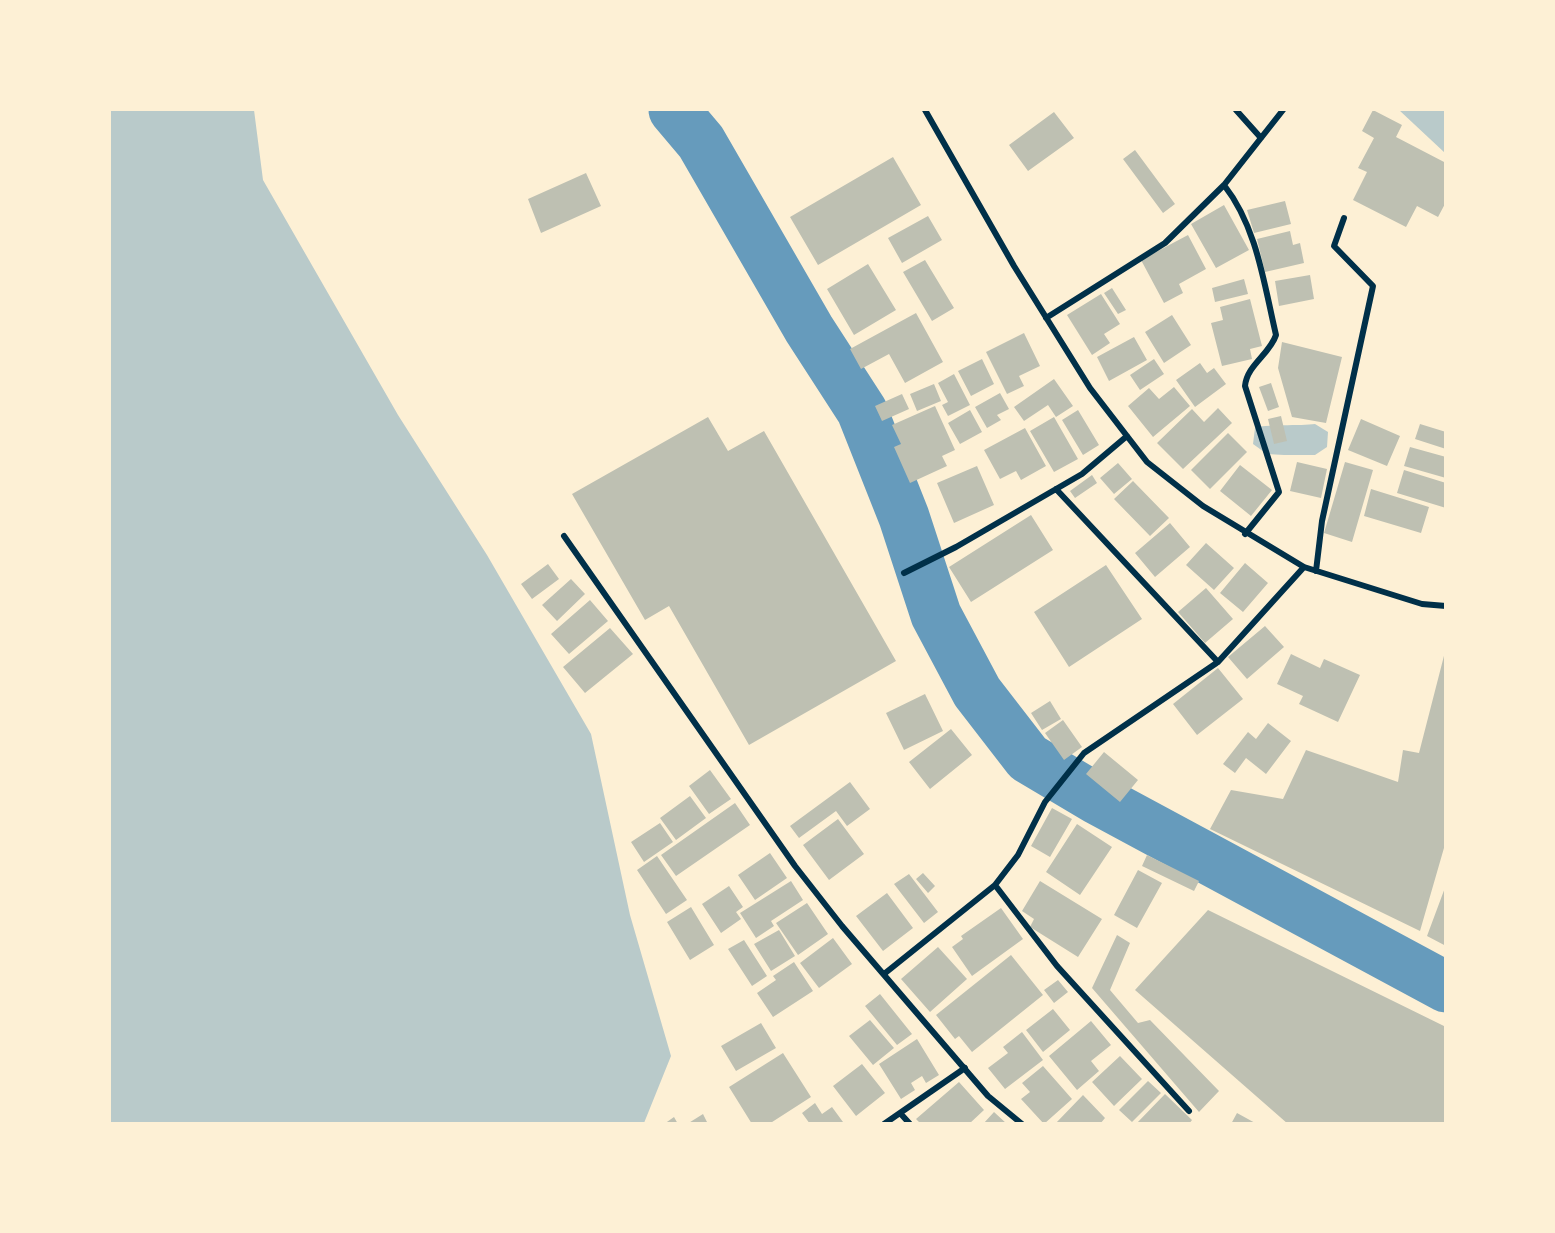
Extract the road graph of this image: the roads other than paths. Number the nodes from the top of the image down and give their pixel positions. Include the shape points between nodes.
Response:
1 (925, 110) edge
2 (1236, 110) edge
3 (1283, 110) edge
4 (1261, 138) junction
5 (1224, 185) junction
6 (1344, 218) dead end
7 (1046, 318) junction
8 (1127, 436) junction
9 (1056, 489) junction
10 (1245, 534) junction
11 (564, 536) dead end
12 (1304, 567) junction
13 (1316, 571) junction
14 (904, 573) dead end
15 (1446, 606) edge
16 (1218, 662) junction
17 (995, 885) junction
18 (884, 974) junction
19 (965, 1068) junction
20 (1189, 1111) dead end
21 (900, 1113) junction
22 (884, 1124) edge
23 (910, 1124) edge
24 (1022, 1124) edge

1 - 7 street
2 - 4 street
3 - 4 street
4 - 5 street
5 - 7 street via 1165,243
5 - 10 street via 1239,204 1254,246 1276,335 1274,343 1246,375 1245,386 1279,492
6 - 13 street via 1334,246 1373,286 1322,521
7 - 8 street via 1090,388
8 - 9 street via 1082,474
8 - 10 street via 1147,462
9 - 14 street
9 - 16 street
10 - 12 street
11 - 18 street via 795,866
12 - 13 street
12 - 16 street
13 - 15 street via 1422,604
16 - 17 street via 1084,753 1045,802 1018,855
17 - 18 street
17 - 20 street via 1057,966
18 - 19 street
19 - 21 street
19 - 24 street via 988,1096
21 - 22 street
21 - 23 street

